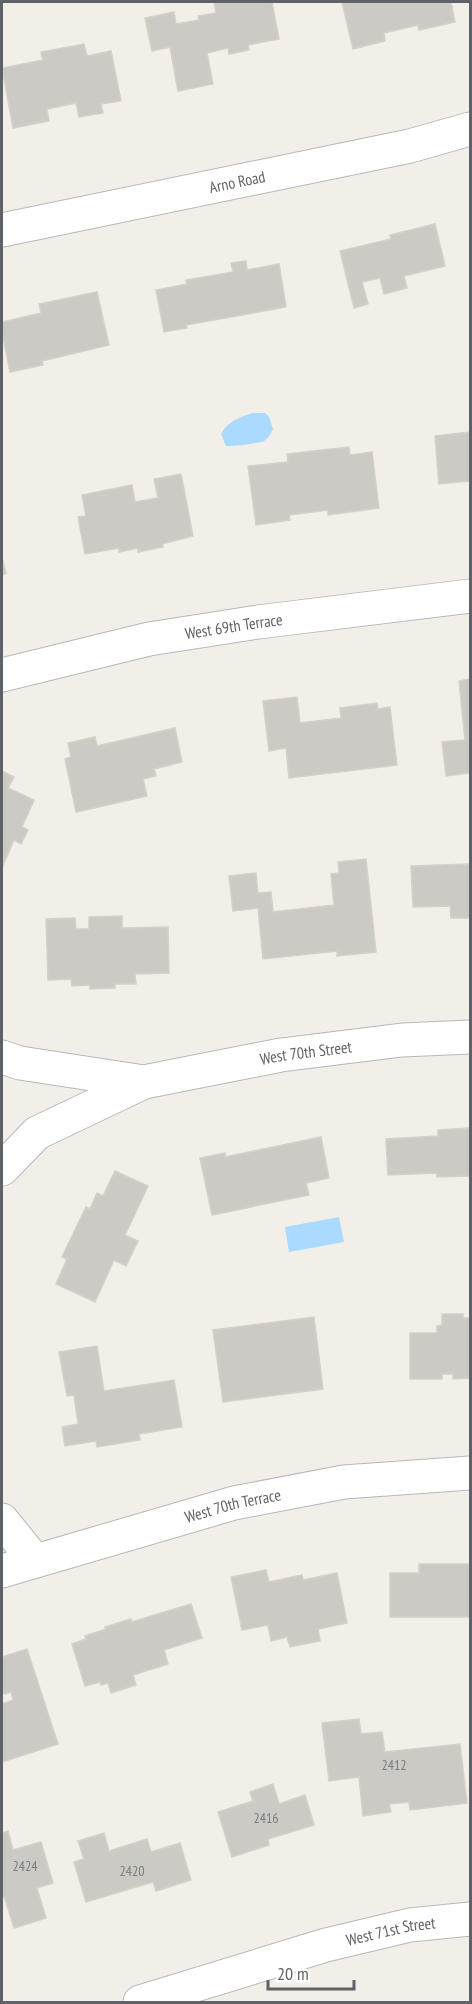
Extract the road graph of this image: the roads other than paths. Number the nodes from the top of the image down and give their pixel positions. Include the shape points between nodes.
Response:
1 (471, 129) edge
2 (2, 230) edge
3 (471, 596) edge
4 (2, 675) edge
5 (471, 1037) edge
6 (2, 1057) edge
7 (144, 1082) junction
8 (2, 1169) edge
9 (471, 1473) edge
10 (2, 1520) edge
11 (35, 1562) junction
12 (2, 1571) edge
13 (471, 1919) edge
14 (140, 2002) edge

1 - 2 street, Arno Road via 410,146
3 - 4 street, West 69th Terrace via 149,639
5 - 7 street, West 70th Street via 402,1040 282,1054
6 - 7 street, West 70th Street via 20,1064
7 - 8 street, West 70th Street via 37,1133
9 - 11 street, West 70th Terrace via 344,1482 234,1503
10 - 11 street
11 - 12 street, West 70th Terrace
13 - 14 street, West 71st Street via 410,1925 326,1946

